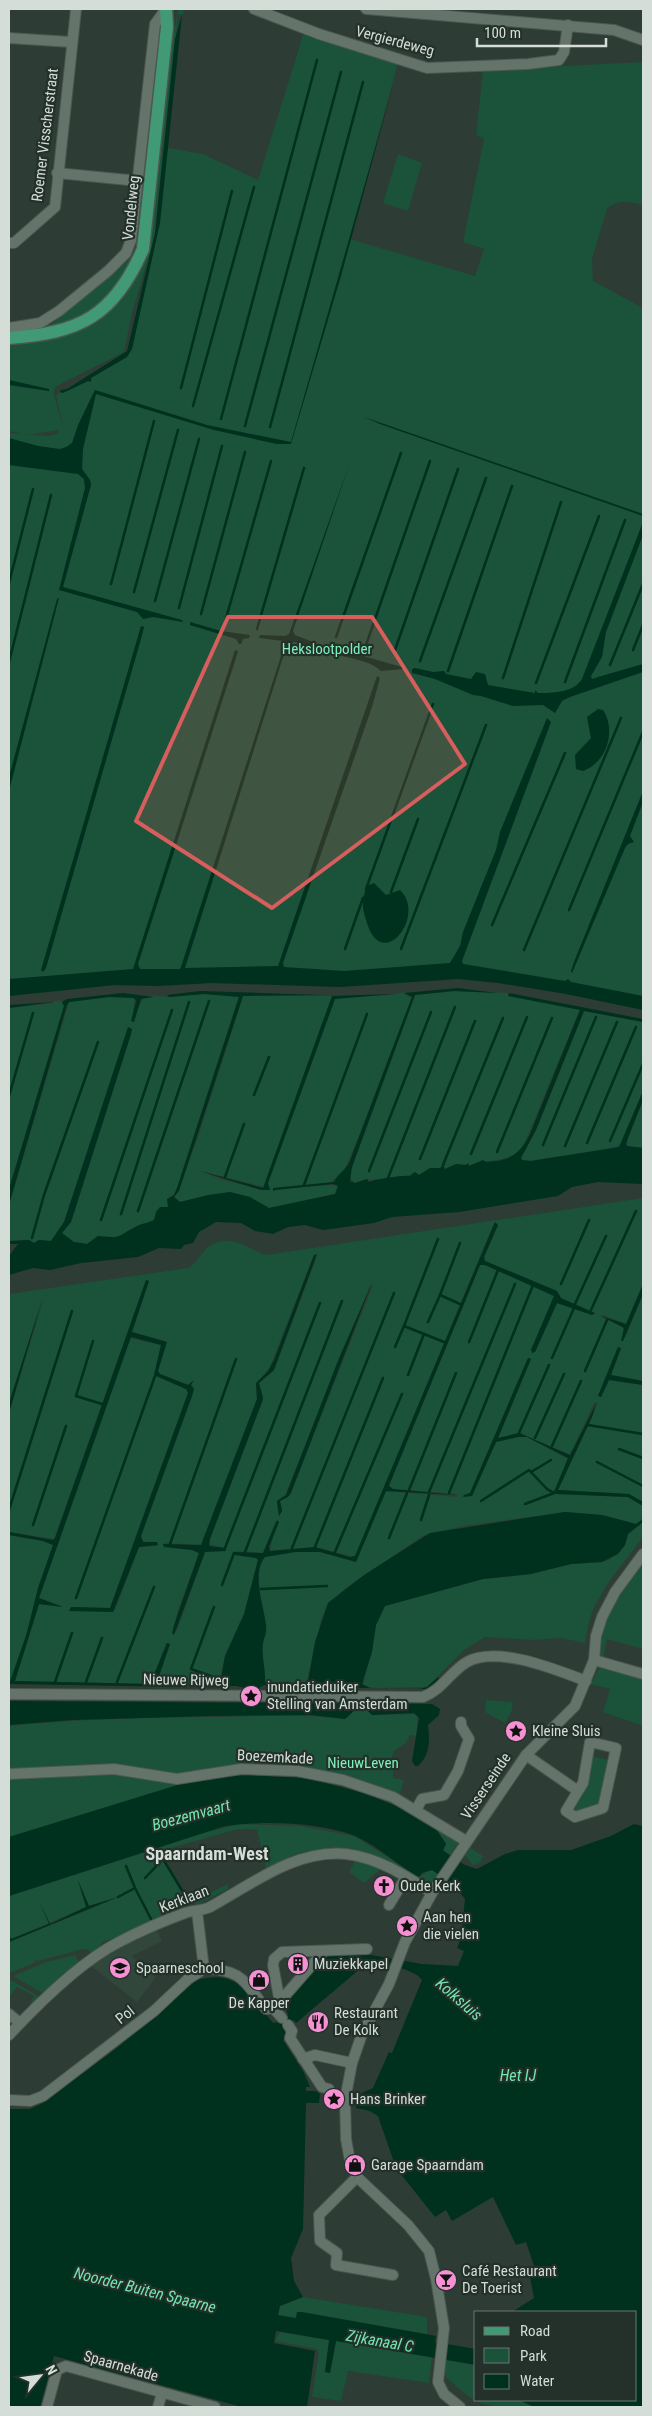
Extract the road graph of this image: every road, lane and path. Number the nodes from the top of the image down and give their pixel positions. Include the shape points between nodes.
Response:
1 (76, 9) edge
2 (166, 9) edge
3 (174, 9) edge
4 (254, 9) edge
5 (366, 9) edge
6 (568, 25) junction
7 (167, 28) junction
8 (9, 38) edge
9 (643, 40) edge
10 (71, 42) junction
11 (57, 173) junction
12 (139, 181) junction
13 (9, 244) edge
14 (9, 328) edge
15 (9, 338) edge
16 (643, 1554) edge
17 (594, 1660) junction
18 (643, 1674) edge
19 (586, 1680) junction
20 (9, 1694) edge
21 (461, 1722) dead end
22 (526, 1755) junction
23 (9, 1774) edge
24 (578, 1791) junction
25 (416, 1810) junction
26 (466, 1841) junction
27 (406, 1877) junction
28 (435, 1889) junction
29 (389, 1905) dead end
30 (197, 1911) junction
31 (367, 1949) dead end
32 (324, 1951) junction
33 (204, 1969) junction
34 (276, 2006) junction
35 (9, 2014) edge
36 (20, 2023) junction
37 (9, 2035) edge
38 (304, 2059) junction
39 (352, 2063) junction
40 (329, 2089) dead end
41 (9, 2100) edge
42 (357, 2177) junction
43 (393, 2275) dead end
44 (162, 2393) junction
45 (448, 2404) edge
46 (47, 2407) edge
47 (158, 2407) edge
48 (215, 2407) edge
49 (460, 2407) edge

1 - 10 street, Roemer Visscherstraat
2 - 7 main road, Vondelweg
2 - 12 street, Vondelweg via 155,24
3 - 7 main road, Vondelweg
4 - 6 street, Vergierdeweg via 319,34 427,68 558,60 564,52
5 - 6 street, Vergierdeweg
6 - 9 street, Vergierdeweg via 614,30
7 - 15 main road, Vondelweg via 143,249 133,271 114,298 85,321 52,334
8 - 10 street
10 - 11 street, Roemer Visscherstraat
11 - 12 street
11 - 13 street, Roemer Visscherstraat via 55,207
12 - 14 street, Vondelweg via 131,240 126,253 50,317 31,325
16 - 17 street, Visserseinde via 605,1609 598,1629
17 - 18 street
17 - 19 street, Visserseinde
19 - 20 street, Nieuwe Rijweg via 528,1661 484,1656 468,1661 434,1693 423,1697
19 - 22 street, Visserseinde via 572,1711
21 - 25 street via 469,1740 458,1771 444,1795 422,1799
22 - 24 street
22 - 26 street, Visserseinde
23 - 25 street, Boezemkade via 114,1768 177,1779 241,1769 297,1771 344,1780 393,1797
24 - 24 street via 566,1811 575,1817 602,1808 616,1748 590,1742
25 - 26 street, Boezemkade
26 - 28 street, Visserseinde
27 - 28 street, Kerklaan
27 - 29 street
27 - 30 street, Kerklaan via 362,1857 336,1854 309,1857 251,1882 208,1908
28 - 39 street, Visserseinde via 404,1942
30 - 33 street
30 - 36 street, Kerklaan via 187,1912 103,1952
31 - 32 street
32 - 34 street
32 - 34 street via 285,1951 277,1956 273,1965
33 - 34 street via 223,1969 242,1977 266,2008
33 - 41 street, Pol via 42,2096 30,2101
34 - 38 street via 290,2038
35 - 36 street
36 - 37 street, Kerklaan
38 - 39 street via 315,2055
38 - 40 street via 322,2087
39 - 42 street, Visserseinde via 344,2100 344,2122 350,2161
42 - 43 street via 319,2215 320,2241 337,2253 336,2265
42 - 45 street via 429,2251 444,2328 438,2382
44 - 46 street, Spaarnekade via 62,2366 57,2370
44 - 47 street
44 - 48 street, Spaarnekade
45 - 49 street

